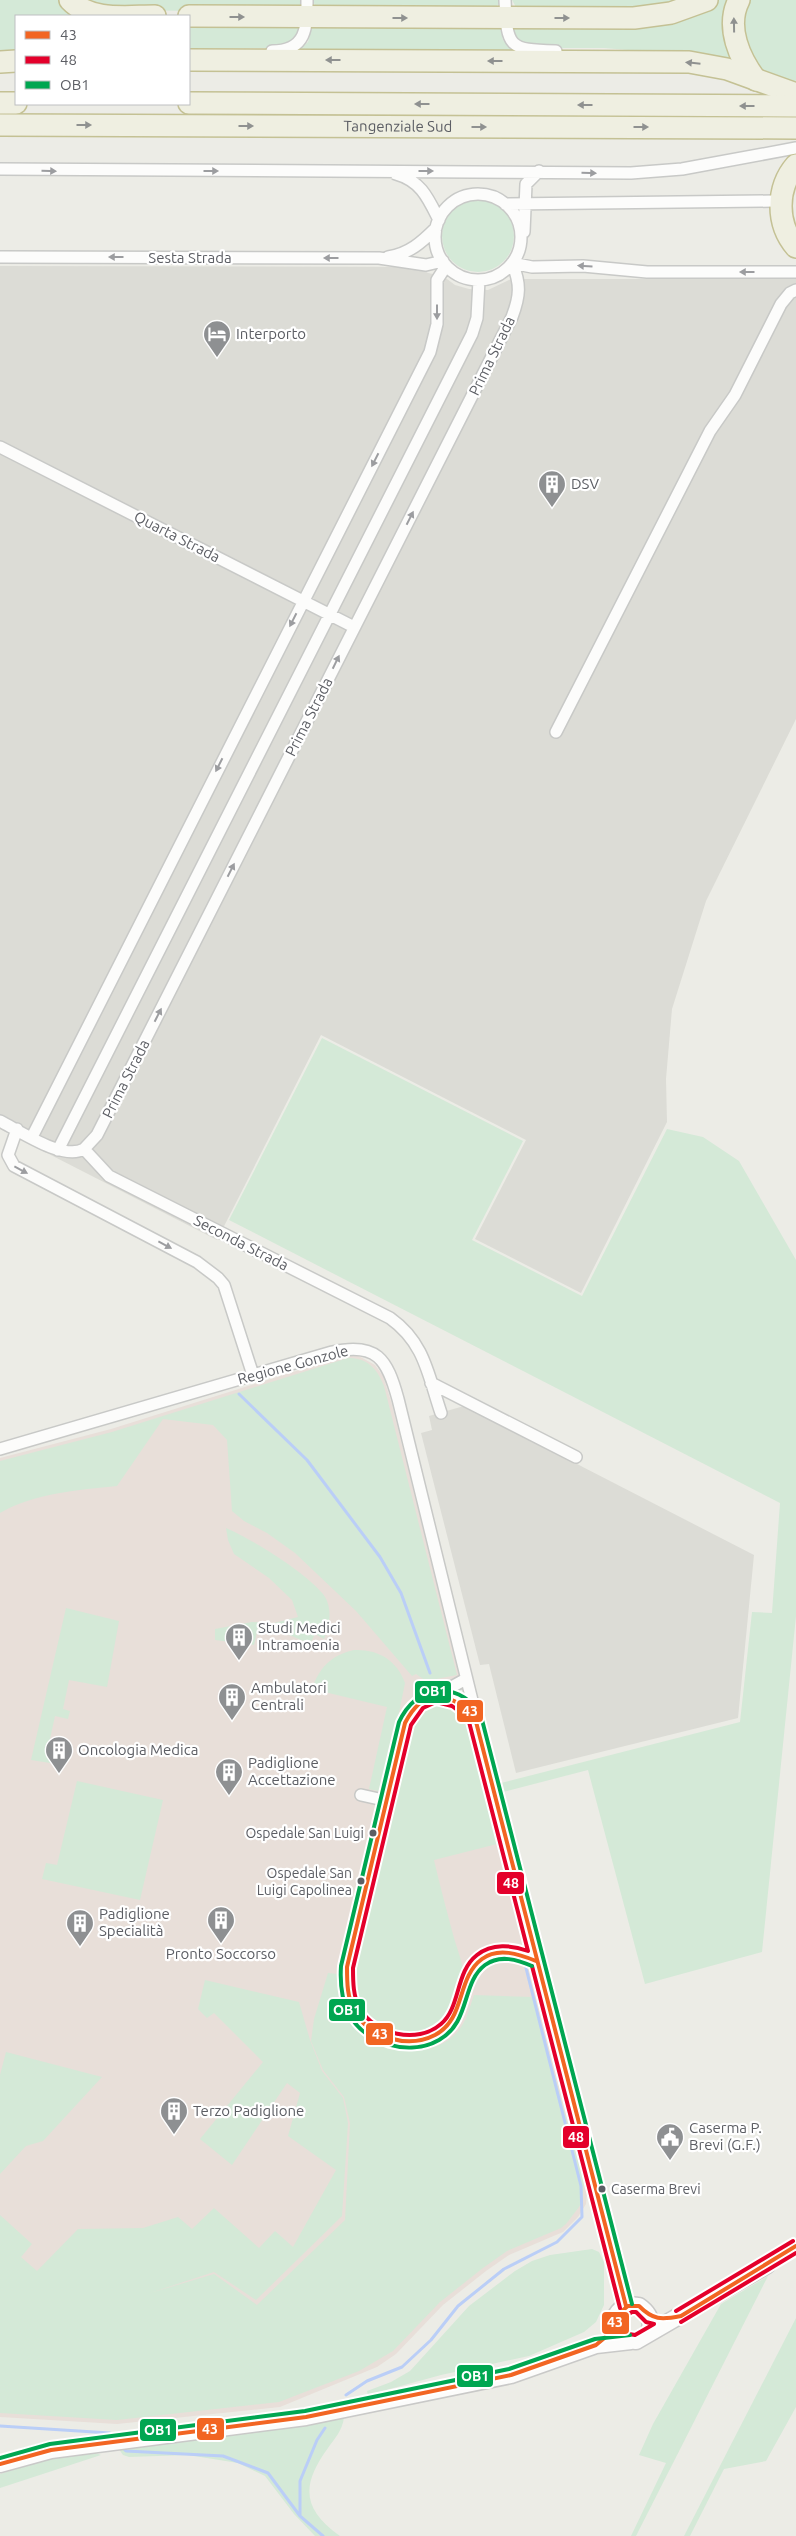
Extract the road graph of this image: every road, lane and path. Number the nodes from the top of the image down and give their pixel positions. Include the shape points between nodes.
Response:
1 (70, 0) edge
2 (707, 0) edge
3 (739, 0) edge
4 (307, 9) edge
5 (505, 9) edge
6 (99, 15) edge
7 (190, 16) edge
8 (190, 55) edge
9 (190, 60) edge
10 (642, 60) junction
11 (756, 80) junction
12 (796, 94) edge
13 (0, 103) edge
14 (15, 103) edge
15 (190, 104) edge
16 (796, 106) edge
17 (0, 125) edge
18 (796, 128) edge
19 (796, 148) edge
20 (796, 165) edge
21 (0, 169) edge
22 (385, 170) junction
23 (539, 171) junction
24 (774, 201) dead end
25 (506, 204) junction
26 (526, 205) junction
27 (438, 224) junction
28 (796, 247) edge
29 (0, 257) edge
30 (379, 258) junction
31 (517, 260) junction
32 (445, 264) junction
33 (796, 272) edge
34 (480, 280) junction
35 (796, 290) edge
36 (0, 447) edge
37 (303, 600) junction
38 (330, 614) junction
39 (354, 627) junction
40 (556, 732) dead end
41 (0, 1121) edge
42 (17, 1129) junction
43 (32, 1137) junction
44 (84, 1149) junction
45 (58, 1150) junction
46 (253, 1375) junction
47 (431, 1384) junction
48 (441, 1413) dead end
49 (0, 1449) edge
50 (576, 1457) dead end
51 (466, 1679) junction
52 (435, 1696) junction
53 (474, 1714) junction
54 (361, 1795) dead end
55 (388, 1801) junction
56 (536, 1960) junction
57 (767, 2265) tunnel mouth
58 (626, 2306) junction
59 (650, 2325) junction
60 (614, 2330) junction
61 (631, 2341) junction
62 (596, 2345) junction
63 (0, 2464) edge

1 - 6 highway via 83,10
5 -> 2 highway via 653,16
11 -> 3 highway via 744,64 736,41 734,17
4 -> 5 highway
7 -> 4 highway
4 - 8 street via 303,37 288,49
5 - 10 street via 507,34 526,51 603,51
10 -> 9 highway
11 -> 10 highway via 709,64
11 - 12 highway
13 - 14 highway
16 -> 15 highway, Tangenziale Sud
17 -> 18 highway, Tangenziale Sud
23 -> 19 street via 657,172
20 - 28 highway via 785,183 780,203 788,235
21 -> 22 street
22 -> 23 street
22 - 27 street via 416,182 423,189
23 - 26 street via 526,184
24 - 26 street
25 - 26 street
25 - 27 street via 488,196 468,196 446,209
25 - 31 street via 519,223 521,238
26 - 31 street via 525,231
27 - 30 street, Sesta Strada via 419,244 400,255
27 - 32 street via 438,251
30 -> 29 street, Sesta Strada
30 - 32 street, Sesta Strada via 426,265
33 -> 31 street via 647,272 583,266 532,267
31 - 34 street via 498,275
39 -> 31 street, Prima Strada via 512,317 519,280
32 - 34 street via 461,276
32 -> 37 street via 437,280 437,324 430,352
34 - 38 street, Prima Strada via 477,318 472,334
35 - 40 street via 781,304 735,395 710,431
36 - 37 street, Quarta Strada
37 - 38 street, Quarta Strada
37 -> 43 street
38 - 39 street, Quarta Strada
38 - 45 street, Prima Strada
44 -> 39 street, Prima Strada via 97,1135
41 - 42 street
42 - 43 street
42 -> 46 street via 8,1155 14,1166 197,1262 218,1278 228,1294
43 - 45 street
44 - 45 street via 72,1154
44 - 47 street, Seconda Strada via 109,1176 390,1318 414,1340
46 - 49 street, Regione Gonzole
46 - 51 street, Regione Gonzole via 357,1348 380,1358 398,1399
47 - 48 street, Seconda Strada
47 - 50 street
51 - 52 street
51 - 53 street, Regione Gonzole
52 - 53 street via 451,1697
52 - 55 street via 421,1700 410,1709
53 - 56 street, Regione Gonzole
54 - 55 street
55 - 56 street via 347,1967 350,2000 365,2025 385,2038 408,2041 428,2038 438,2034 455,2018 472,1969 482,1958 508,1951
56 - 58 street, Regione Gonzole
57 - 59 street via 681,2316
58 - 59 street via 639,2306 646,2311
58 - 60 street via 617,2313 613,2321
59 - 61 street via 643,2338
60 - 61 street via 619,2339
60 - 62 street
61 - 62 street
62 - 63 street via 511,2375 306,2417 59,2448

